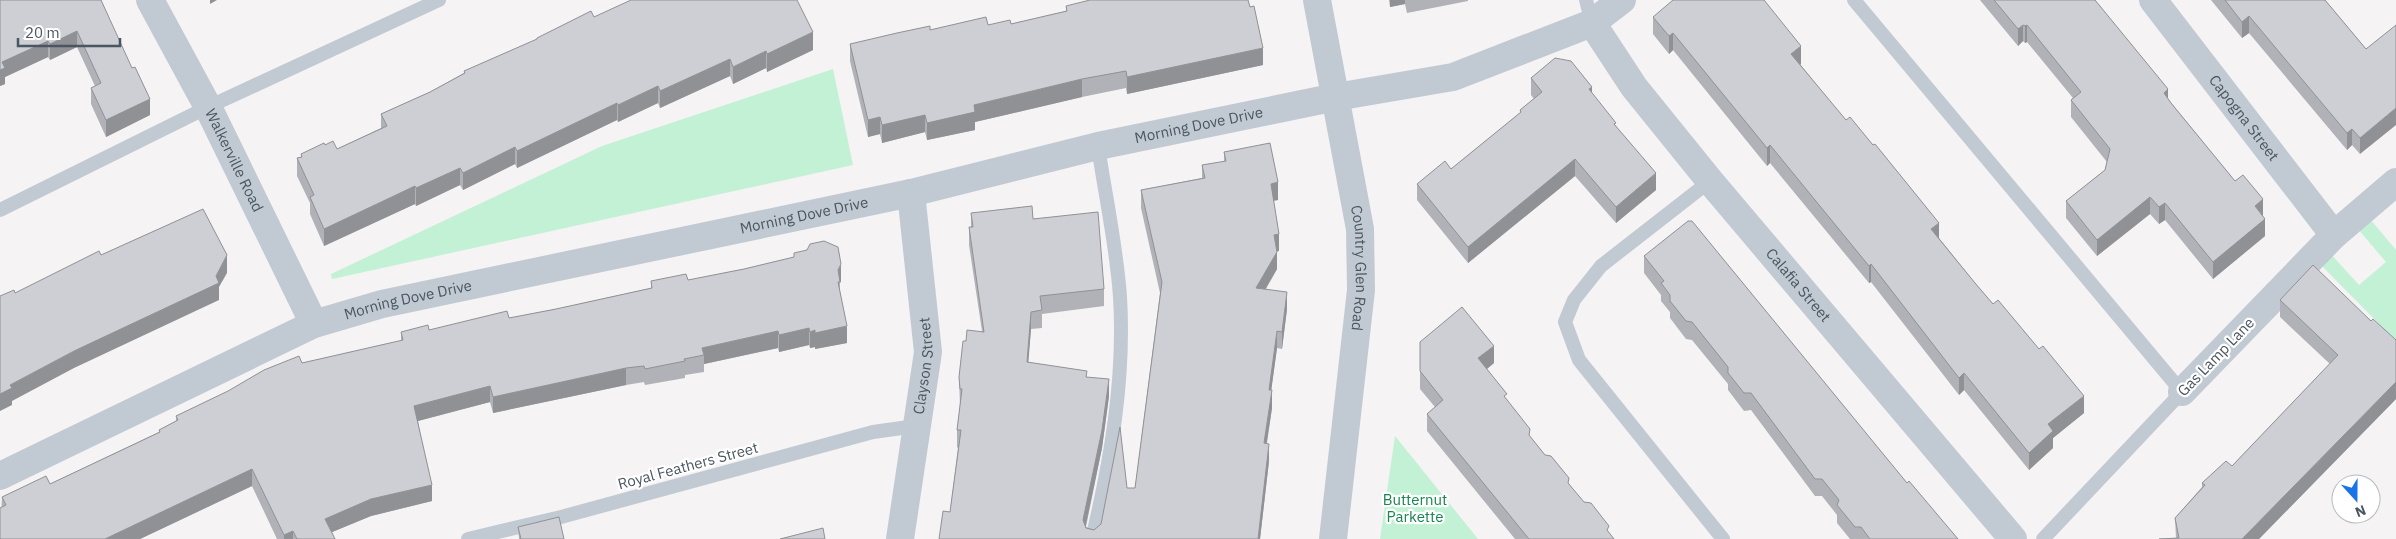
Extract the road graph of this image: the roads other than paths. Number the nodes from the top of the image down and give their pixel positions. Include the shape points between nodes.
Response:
1 (150, 0) edge
2 (439, 0) edge
3 (1317, 0) edge
4 (1622, 0) edge
5 (1854, 0) edge
6 (2153, 0) edge
7 (1589, 12) edge
8 (1336, 97) junction
9 (208, 107) junction
10 (1098, 146) junction
11 (1710, 181) junction
12 (2396, 182) edge
13 (912, 193) junction
14 (0, 210) edge
15 (2334, 236) junction
16 (314, 324) junction
17 (2182, 392) junction
18 (916, 426) junction
19 (0, 476) edge
20 (468, 539) edge
21 (900, 539) edge
22 (1092, 539) edge
23 (1332, 539) edge
24 (1723, 539) edge
25 (2013, 539) edge
26 (2043, 539) edge

1 - 9 street, Walkerville Road
2 - 9 lane
3 - 8 street, Country Glen Road
4 - 7 street, Morning Dove Drive
5 - 17 lane
6 - 15 street, Capogna Street
7 - 8 street, Morning Dove Drive via 1453,77
7 - 11 street, Calafia Street via 1634,87
8 - 10 street, Morning Dove Drive
8 - 23 street, Country Glen Road via 1360,229 1361,290
9 - 14 lane
9 - 16 street, Walkerville Road
10 - 13 street, Morning Dove Drive
10 - 22 lane via 1120,297 1120,376 1108,473
11 - 24 lane via 1600,266 1574,300 1565,322 1579,360
11 - 25 street, Calafia Street
12 - 15 street, Gas Lamp Lane
13 - 16 street, Morning Dove Drive via 382,304
13 - 18 street, Clayson Street via 928,352
15 - 17 street, Gas Lamp Lane
16 - 19 street, Morning Dove Drive
17 - 26 lane, Gas Lamp Lane
18 - 20 lane, Royal Feathers Street via 873,432
18 - 21 street, Clayson Street

